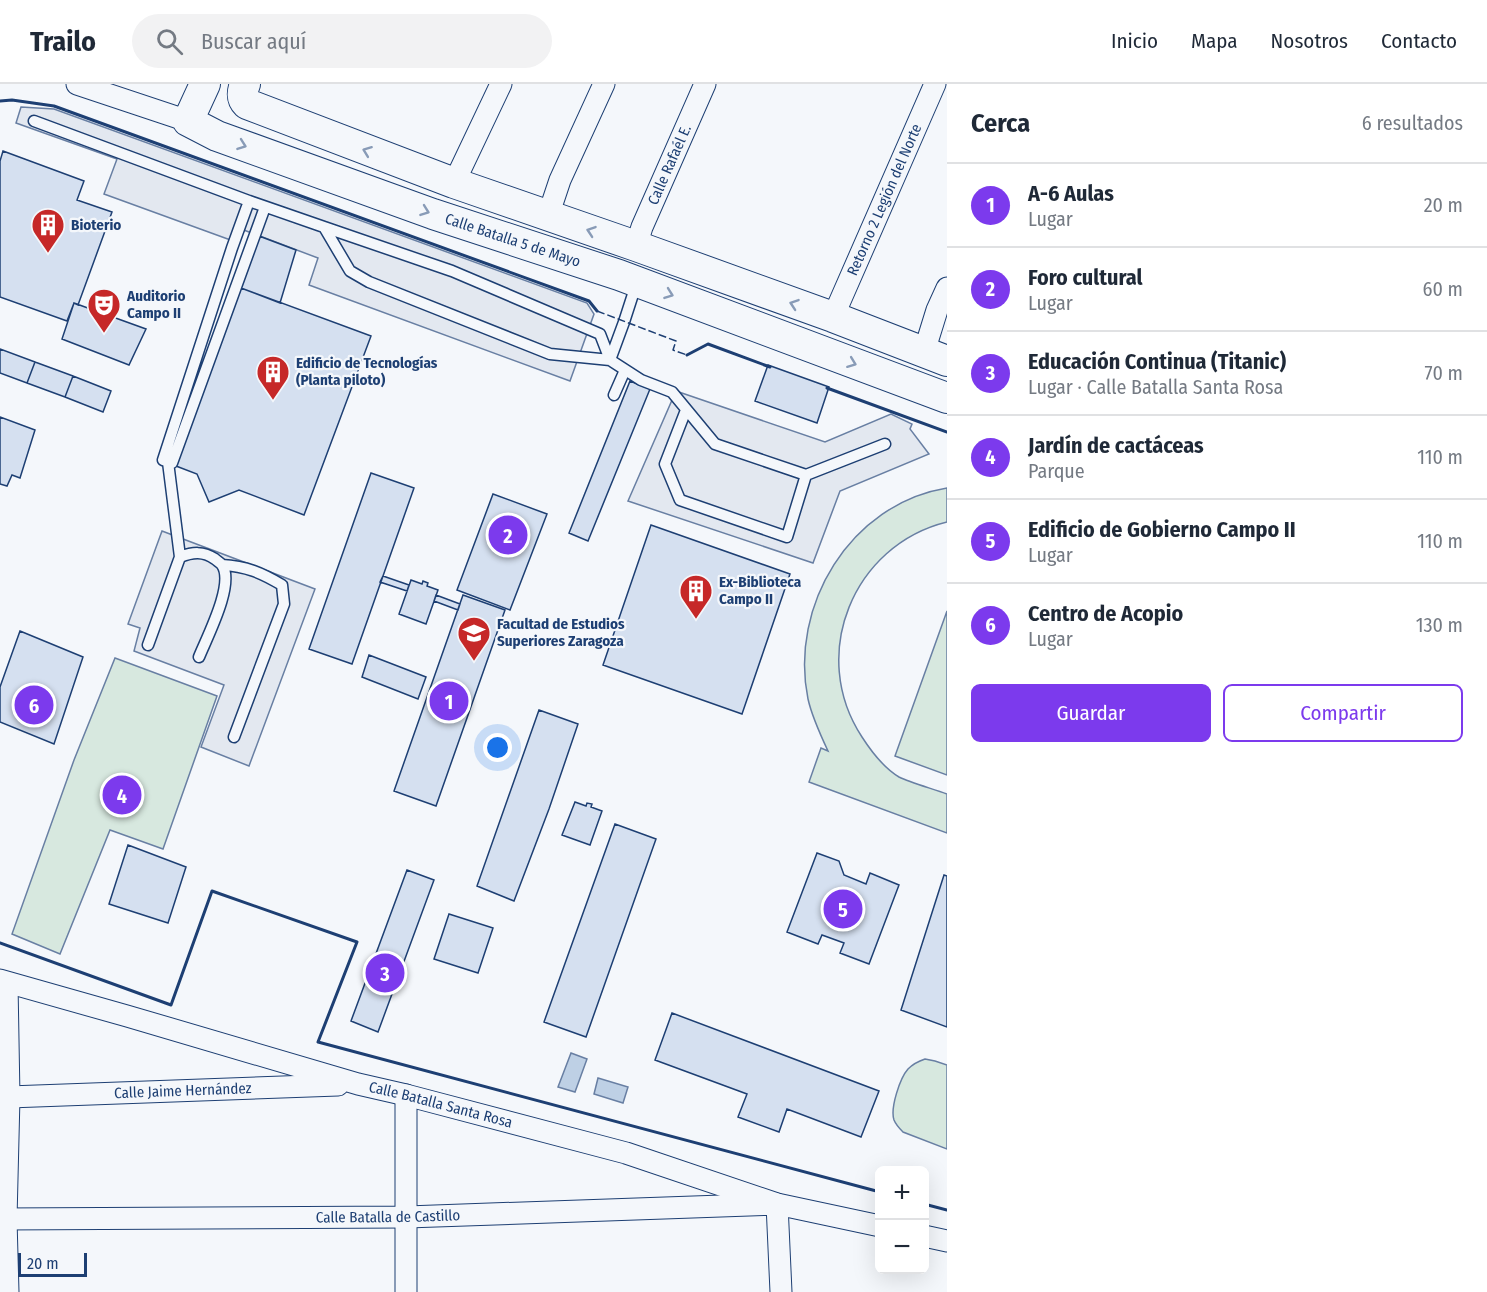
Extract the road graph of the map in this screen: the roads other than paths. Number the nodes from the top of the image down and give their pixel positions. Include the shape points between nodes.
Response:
1 (77, 84) edge
2 (205, 84) edge
3 (501, 84) edge
4 (604, 84) edge
5 (705, 84) edge
6 (935, 84) edge
7 (102, 87) edge
8 (244, 87) edge
9 (34, 121) dead end
10 (188, 121) junction
11 (454, 183) junction
12 (249, 201) junction
13 (265, 207) junction
14 (548, 216) junction
15 (324, 226) junction
16 (636, 246) junction
17 (632, 280) junction
18 (947, 288) edge
19 (832, 317) junction
20 (936, 356) edge
21 (610, 360) junction
22 (625, 370) junction
23 (911, 385) junction
24 (614, 395) dead end
25 (947, 398) edge
26 (686, 410) junction
27 (885, 444) dead end
28 (168, 462) junction
29 (806, 476) junction
30 (180, 556) junction
31 (222, 565) junction
32 (148, 645) dead end
33 (199, 657) dead end
34 (234, 737) dead end
35 (3, 982) edge
36 (358, 1084) junction
37 (406, 1095) junction
38 (9, 1097) junction
39 (777, 1204) junction
40 (407, 1217) junction
41 (3, 1219) edge
42 (875, 1225) edge
43 (929, 1237) edge
44 (947, 1241) edge
45 (8, 1292) edge
46 (406, 1292) edge
47 (781, 1292) edge

1 - 7 street, Calle Batalla 5 de Mayo
2 - 10 street
3 - 11 street
4 - 14 street via 560,180
5 - 16 street, Calle Rafaél E.
6 - 19 street, Retorno 2 Legión del Norte
7 - 10 street, Calle Batalla 5 de Mayo
11 -> 8 street via 247,104
9 - 12 lane
10 -> 17 street, Calle Batalla 5 de Mayo via 216,136
11 - 14 street
12 - 13 lane
12 - 28 lane via 163,460
13 - 15 lane
13 - 28 lane via 172,463
16 -> 14 street
15 - 21 lane via 452,271 600,334
15 - 21 lane via 350,271 369,282 550,354
16 - 17 street
19 -> 16 street
17 - 21 lane via 624,322
17 -> 23 street, Calle Batalla 5 de Mayo
18 - 20 street via 937,310
19 - 20 street
20 - 23 street
21 - 22 lane
22 - 24 lane
22 - 26 lane via 672,392
23 - 25 street, Calle Batalla 5 de Mayo
26 - 29 lane via 715,444
26 - 29 lane via 665,464 680,500 787,537
27 - 29 lane
28 - 30 lane
30 - 31 lane via 207,554
30 - 32 lane
31 - 33 lane via 226,582 222,600
31 - 34 lane via 262,573 282,585 284,604
35 - 36 street, Calle Batalla Santa Rosa
35 - 38 street
36 - 37 street, Calle Batalla Santa Rosa
36 - 38 street, Calle Jaime Hernández
37 - 39 street, Calle Batalla Santa Rosa via 626,1153
37 - 40 street
38 - 41 street
39 - 40 street, Calle Batalla de Castillo
39 - 42 street, Calle Batalla Santa Rosa
39 - 47 street
40 - 41 street, Calle Batalla de Castillo
40 - 46 street
41 - 45 street
43 - 44 street

